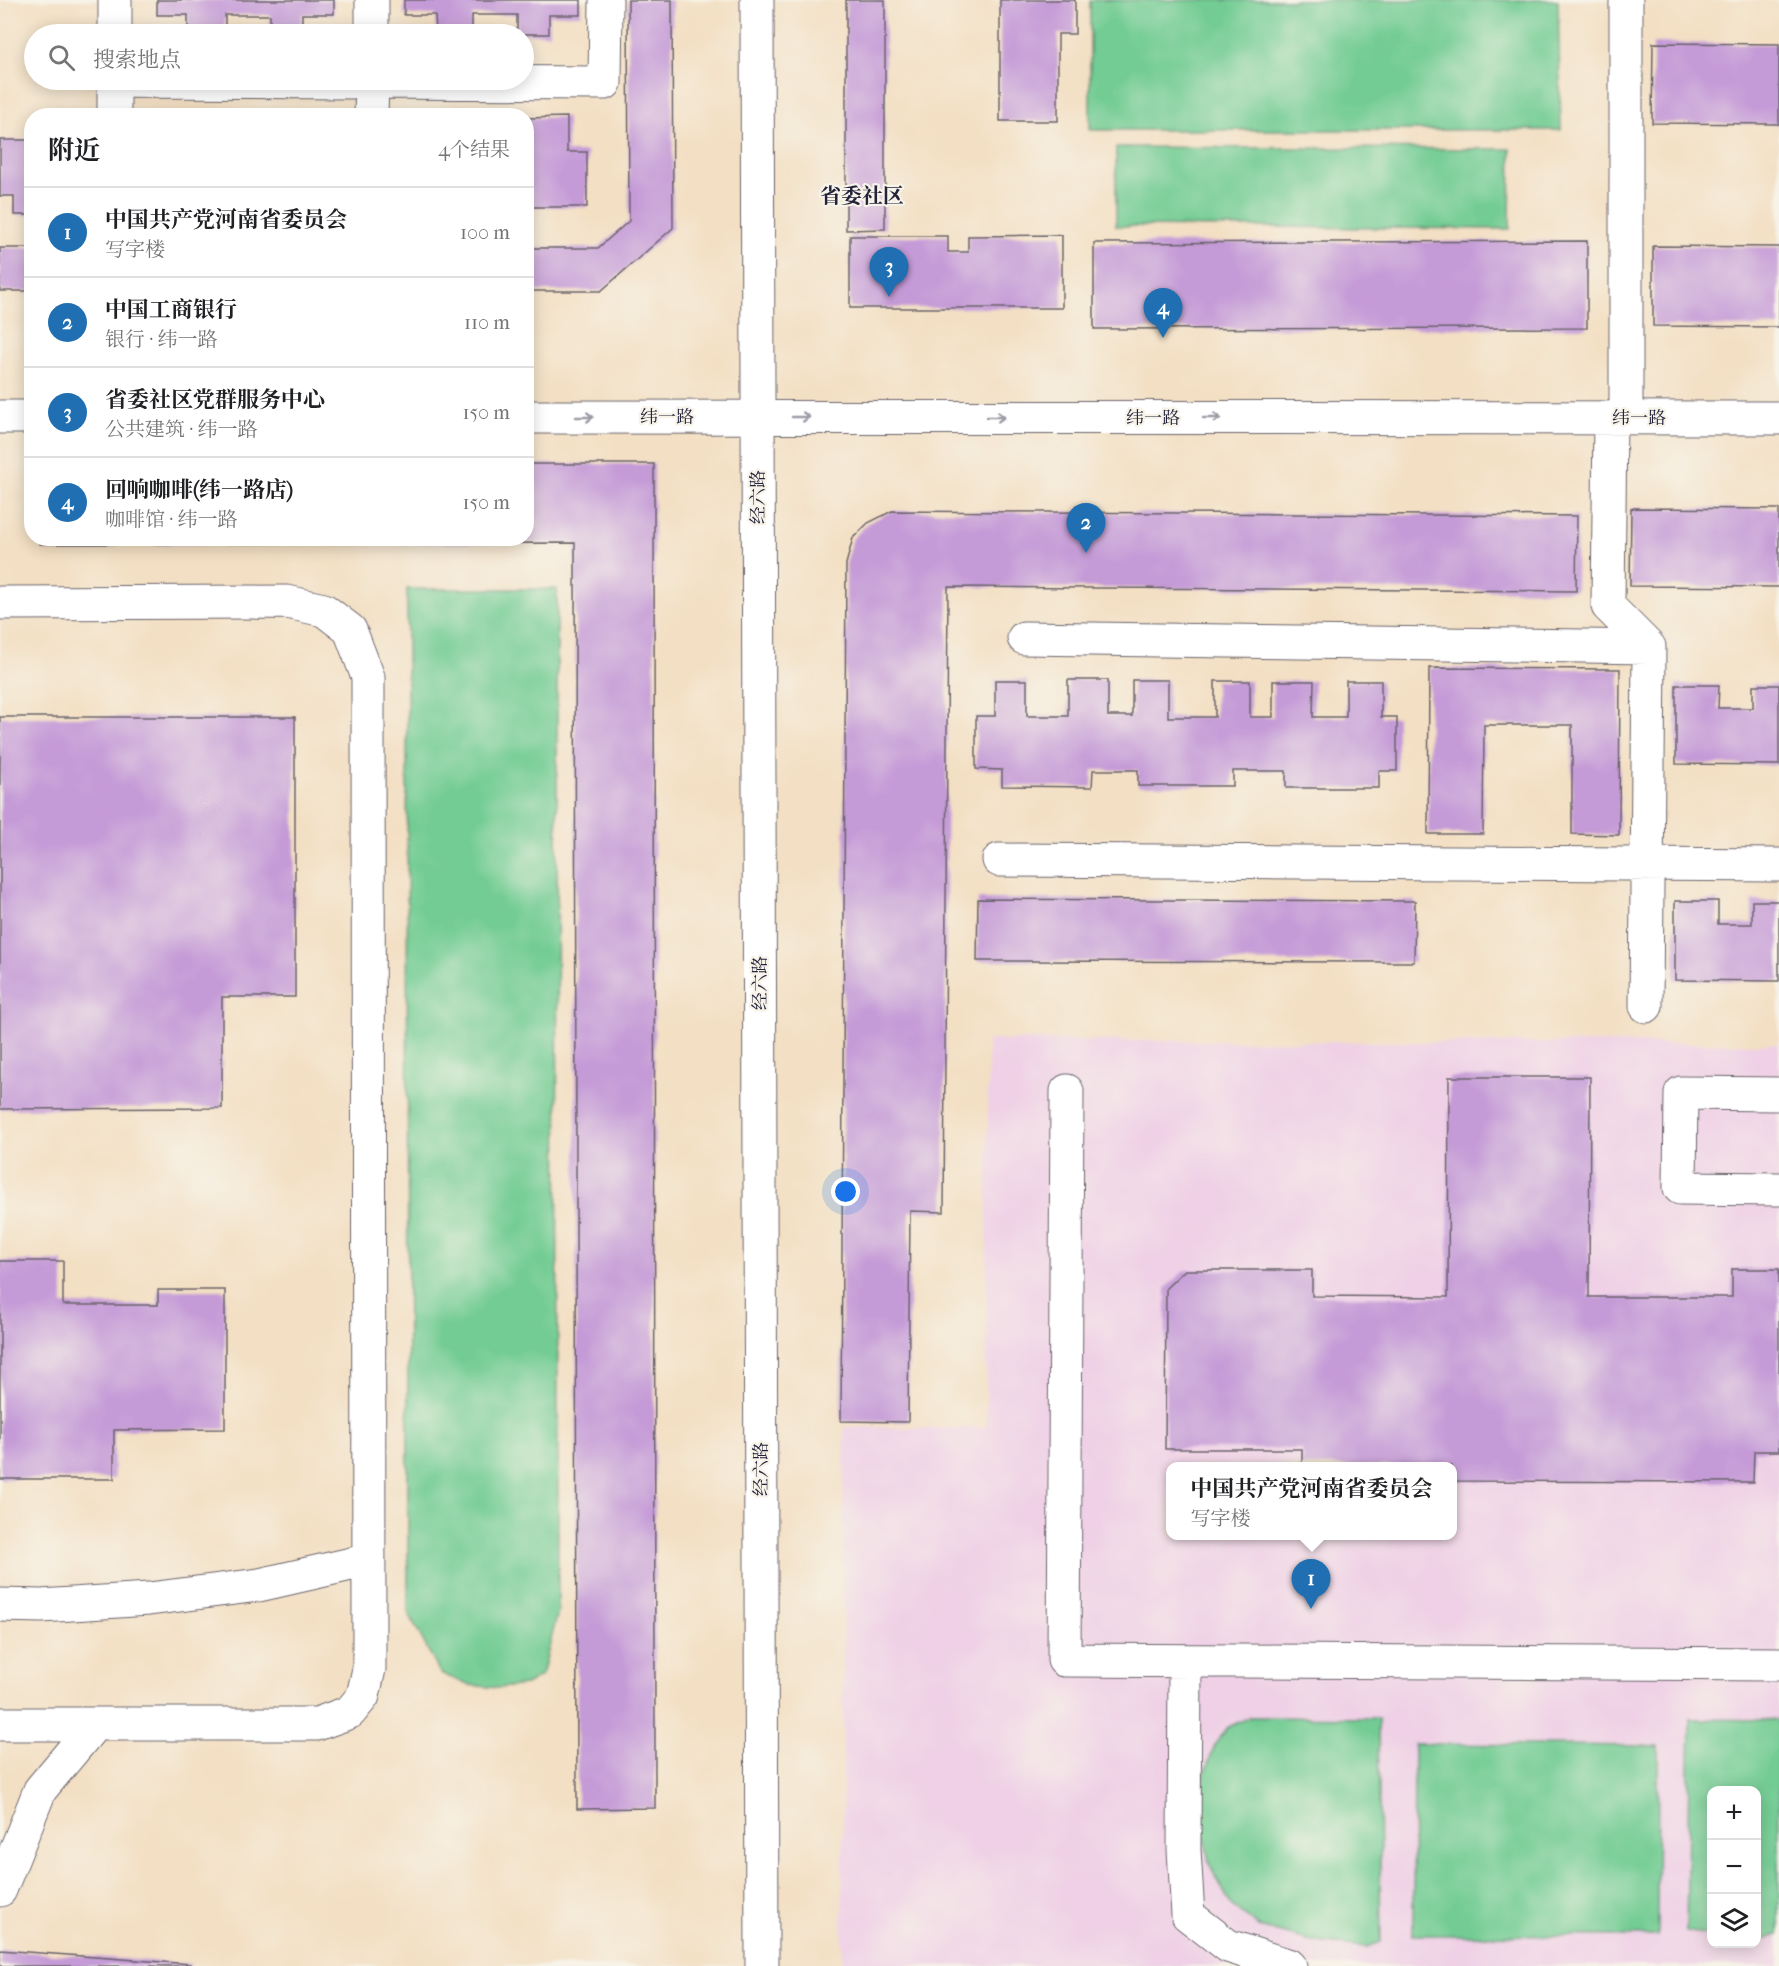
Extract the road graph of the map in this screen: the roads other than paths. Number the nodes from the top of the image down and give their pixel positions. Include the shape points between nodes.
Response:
1 (115, 0) edge
2 (372, 0) edge
3 (606, 0) edge
4 (757, 0) edge
5 (1626, 0) edge
6 (115, 24) edge
7 (372, 24) edge
8 (534, 82) edge
9 (114, 90) edge
10 (372, 90) edge
11 (114, 108) edge
12 (371, 108) edge
13 (0, 417) edge
14 (24, 417) edge
15 (534, 417) edge
16 (758, 417) junction
17 (1618, 418) junction
18 (1779, 418) edge
19 (0, 603) edge
20 (1024, 638) dead end
21 (1649, 647) junction
22 (999, 860) dead end
23 (1647, 864) junction
24 (1779, 865) edge
25 (1646, 1006) dead end
26 (1067, 1091) dead end
27 (1779, 1094) edge
28 (1779, 1189) edge
29 (369, 1560) junction
30 (0, 1605) edge
31 (1185, 1661) junction
32 (1779, 1664) edge
33 (0, 1724) edge
34 (95, 1724) junction
35 (0, 1890) edge
36 (762, 1966) edge
37 (1290, 1966) edge

1 - 6 street
2 - 7 street
3 - 8 street via 606,83
4 - 16 street, 经六路
5 - 17 street
9 - 11 street
10 - 12 street
13 - 14 street
15 -> 16 street, 纬一路
16 -> 17 street, 纬一路
16 - 36 street, 经六路
17 - 18 street, 纬一路
17 - 21 street via 1608,606
19 - 29 street via 287,602 324,610 350,630 368,677
20 - 21 street
21 - 23 street
22 - 23 street
23 - 24 street
23 - 25 street
26 - 31 street via 1064,1660
27 - 28 street via 1681,1093 1680,1176 1680,1188
29 - 30 street via 259,1585 149,1599
29 - 34 street via 369,1669 363,1696 350,1712 317,1724
31 - 32 street
31 - 37 street via 1184,1850 1188,1915 1228,1946
33 - 34 street
34 - 35 street via 40,1790

